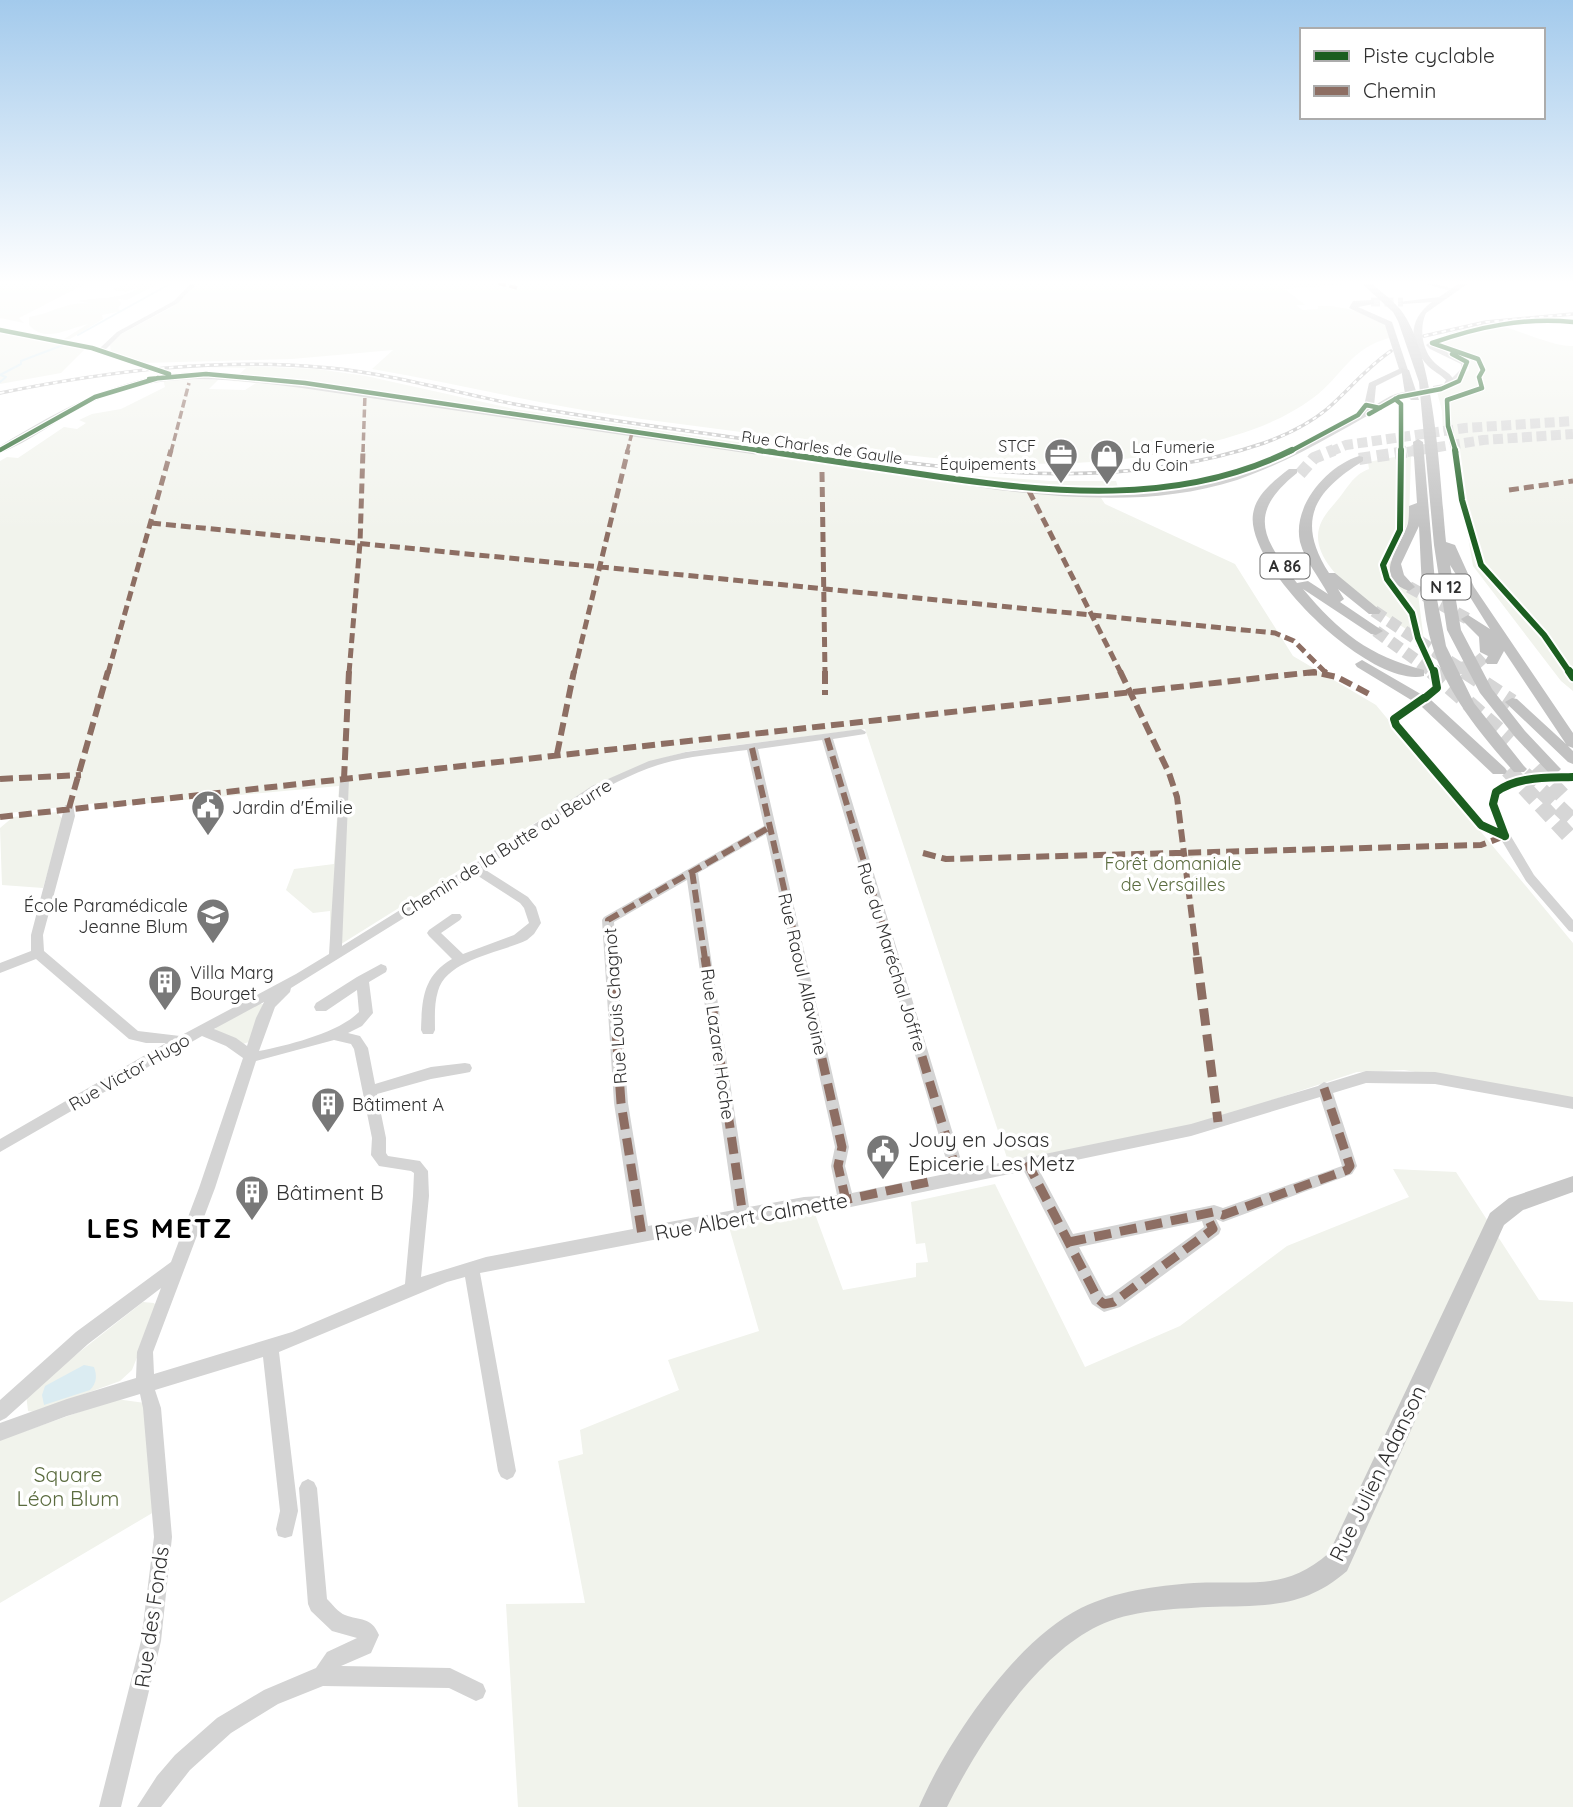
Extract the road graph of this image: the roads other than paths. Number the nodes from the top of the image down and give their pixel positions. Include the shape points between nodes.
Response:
1 (141, 364) edge
2 (1402, 364) edge
3 (1410, 364) edge
4 (1419, 364) edge
5 (1427, 364) edge
6 (1432, 364) edge
7 (1465, 364) edge
8 (1404, 370) junction
9 (173, 376) junction
10 (1377, 382) junction
11 (1450, 383) junction
12 (1436, 388) dead end
13 (1411, 396) junction
14 (1361, 416) junction
15 (1430, 447) junction
16 (0, 450) edge
17 (1359, 459) tunnel mouth
18 (1422, 505) junction
19 (1441, 531) junction
20 (1306, 540) junction
21 (1293, 585) junction
22 (1409, 587) tunnel mouth
23 (1468, 591) junction
24 (1337, 599) dead end
25 (1374, 611) tunnel mouth
26 (1342, 619) dead end
27 (1468, 619) tunnel mouth
28 (1376, 631) tunnel mouth
29 (860, 732) dead end
30 (827, 738) junction
31 (1510, 740) tunnel mouth
32 (1573, 743) edge
33 (752, 748) junction
34 (1573, 750) edge
35 (1573, 759) edge
36 (1536, 767) tunnel mouth
37 (1553, 769) tunnel mouth
38 (344, 779) dead end
39 (69, 808) dead end
40 (770, 827) junction
41 (1505, 836) dead end
42 (474, 869) junction
43 (692, 871) junction
44 (456, 917) dead end
45 (1573, 928) edge
46 (38, 953) junction
47 (335, 956) junction
48 (461, 960) junction
49 (0, 968) edge
50 (381, 969) dead end
51 (362, 980) junction
52 (264, 1001) junction
53 (321, 1007) dead end
54 (357, 1022) junction
55 (201, 1030) junction
56 (428, 1030) dead end
57 (334, 1035) junction
58 (355, 1040) junction
59 (181, 1042) junction
60 (250, 1056) junction
61 (465, 1068) dead end
62 (1324, 1088) junction
63 (369, 1091) junction
64 (1573, 1103) edge
65 (0, 1146) edge
66 (1027, 1162) junction
67 (958, 1176) junction
68 (1573, 1184) edge
69 (845, 1200) junction
70 (1206, 1214) junction
71 (743, 1216) junction
72 (642, 1235) junction
73 (1069, 1242) junction
74 (177, 1267) junction
75 (471, 1268) junction
76 (414, 1288) junction
77 (139, 1296) junction
78 (163, 1303) junction
79 (270, 1347) junction
80 (145, 1382) junction
81 (16, 1397) junction
82 (0, 1412) edge
83 (21, 1423) junction
84 (0, 1432) edge
85 (507, 1471) dead end
86 (308, 1488) dead end
87 (285, 1529) dead end
88 (323, 1676) junction
89 (476, 1690) dead end
90 (110, 1807) edge
91 (148, 1807) edge
92 (933, 1807) edge

1 - 9 street
2 - 8 main road
3 - 13 highway, N 12 via 1415,381
4 - 15 highway, N 12
5 - 15 highway via 1435,444
6 - 11 main road
7 - 11 street
8 - 10 main road
8 - 13 highway
9 - 14 main road, Rue Charles de Gaulle via 267,381 998,487 1074,494 1137,493 1207,484 1262,466
9 - 16 main road, Rue Charles de Gaulle via 105,391
10 - 13 main road via 1382,391
10 - 14 main road via 1370,387 1369,405
11 - 12 main road
13 - 14 main road, Rue Charles de Gaulle via 1390,399
13 - 18 highway, N 12
15 - 19 highway, N 12
17 - 20 highway, A 86 via 1340,470 1319,492 1306,515
18 - 21 highway, N 12 via 1436,633 1457,687 1474,713 1469,718 1509,770 1426,703 1349,654
18 - 22 highway via 1414,506 1414,523 1395,562 1398,576
19 - 23 highway
19 - 37 highway, N 12 via 1454,630 1485,690
20 - 24 highway via 1312,559
20 - 25 highway, A 86 via 1337,583
21 - 26 highway via 1353,646 1384,663 1418,670 1369,651 1351,636
21 - 28 highway, A 86 via 1267,551 1258,524 1268,493 1296,473 1268,508 1265,526 1270,543 1301,582
23 - 27 highway via 1495,636 1497,651 1488,659 1486,637
23 - 32 highway
29 - 30 street, Chemin de la Butte au Beurre
30 - 33 street, Chemin de la Butte au Beurre
30 - 67 street, Rue du Maréchal Joffre
31 - 36 highway
33 - 40 street, Rue Raoul Allavoine
33 - 42 street, Chemin de la Butte au Beurre via 686,755 631,772 596,788
34 - 35 highway via 1513,701
38 - 47 street
39 - 46 street via 37,935
40 - 43 street, Rue Louis Chagnot
40 - 69 street, Rue Raoul Allavoine via 842,1147 838,1166
41 - 45 street via 1530,878
42 - 47 street, Chemin de la Butte au Beurre
42 - 48 street via 524,900 535,923 520,938
43 - 71 street, Rue Lazare Hoche
43 - 72 street, Rue Louis Chagnot via 608,920 621,1103
44 - 48 street via 433,933
46 - 49 street
46 - 59 street via 134,1035
47 - 52 street, Chemin de la Butte au Beurre
48 - 56 street via 437,975 430,987
50 - 51 street
51 - 53 street
51 - 54 street via 366,1013
52 - 55 street, Rue Victor Hugo
52 - 60 street, Rue des Fonds
54 - 57 street
54 - 58 street
55 - 59 street, Rue Victor Hugo
55 - 60 street
57 - 58 street
57 - 60 street
58 - 63 street via 361,1048
59 - 65 street, Rue Victor Hugo
60 - 74 street, Rue des Fonds
61 - 63 street
62 - 64 street, Rue Albert Calmette via 1366,1077 1410,1076
62 - 66 street, Rue Albert Calmette via 1191,1130
62 - 70 street via 1350,1166 1347,1170 1223,1215
63 - 76 street via 378,1155 384,1162 415,1165 421,1171
66 - 67 street, Rue Albert Calmette
66 - 73 street
67 - 69 street, Rue Albert Calmette
68 - 92 main road, Rue Julien Adanson via 1516,1204 1492,1229 1338,1562 1324,1576 1282,1592 1131,1604 1077,1623 1042,1654 979,1727
69 - 71 street, Rue Albert Calmette
70 - 73 street
70 - 73 street via 1213,1229 1114,1303 1098,1299
71 - 72 street, Rue Albert Calmette
72 - 75 street, Rue Albert Calmette
74 - 77 street
74 - 78 street, Rue des Fonds
75 - 76 street, Rue Albert Calmette
75 - 85 street
76 - 79 street, Rue Albert Calmette
77 - 78 street
77 - 81 street via 82,1338
78 - 80 street, Rue des Fonds via 145,1352
79 - 80 street, Rue Albert Calmette
79 - 87 street via 289,1511
80 - 83 street, Rue Albert Calmette
80 - 90 street, Rue des Fonds via 152,1408 163,1537 159,1588 144,1677
81 - 82 street
81 - 83 street
83 - 84 street, Rue Albert Calmette
86 - 88 street via 318,1605 339,1624 359,1627 369,1635 364,1646 330,1660
88 - 89 street via 450,1678
88 - 91 street via 271,1695 242,1712 188,1756

